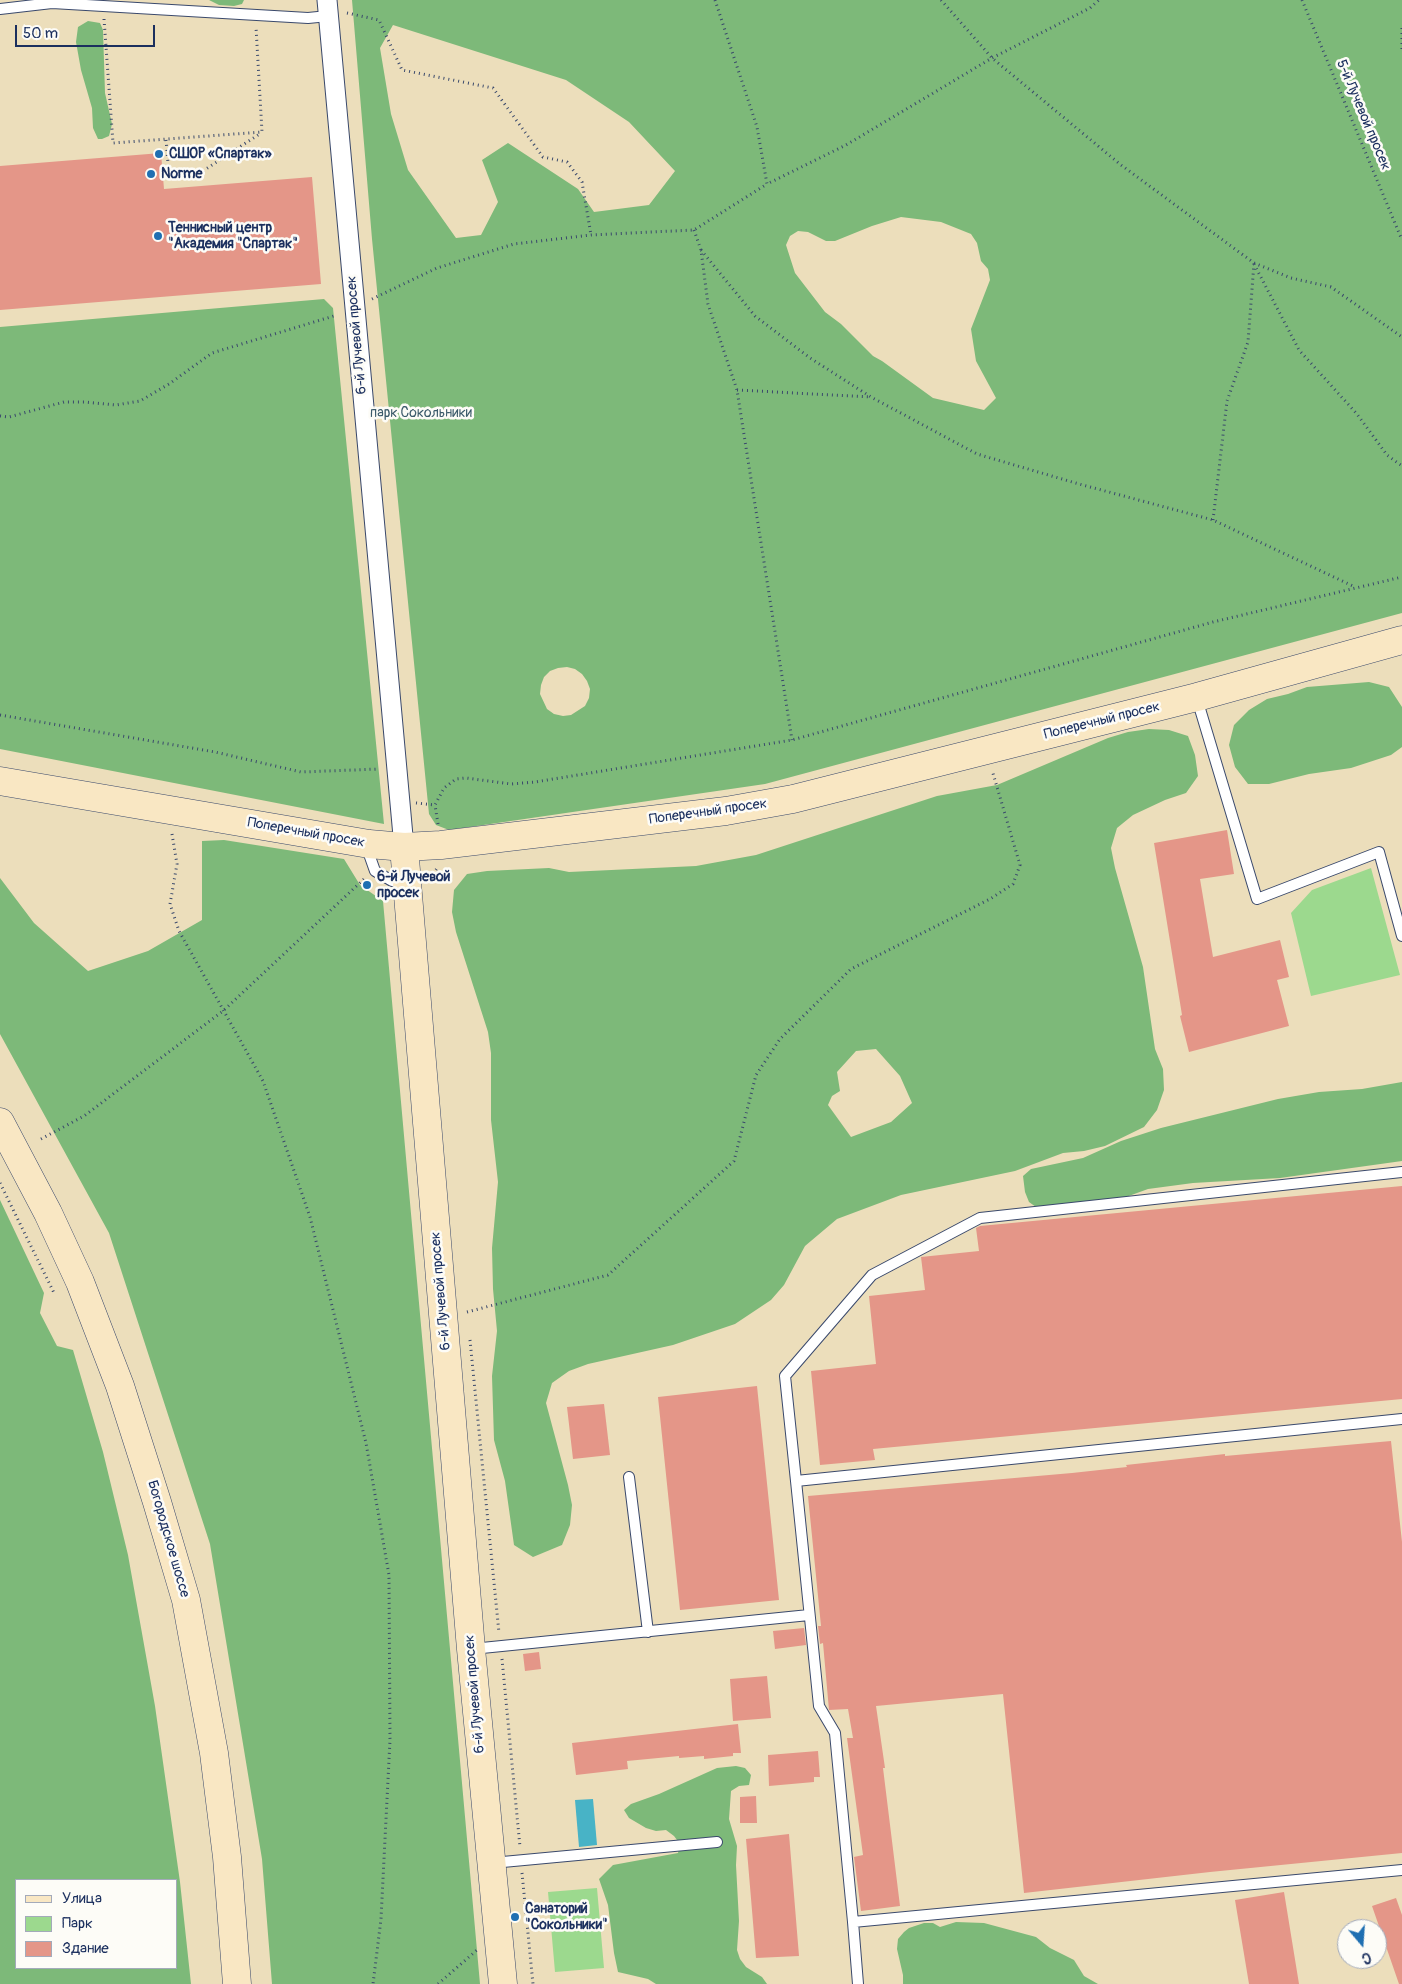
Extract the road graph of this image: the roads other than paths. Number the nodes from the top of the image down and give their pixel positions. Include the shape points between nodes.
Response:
1 (51, 2) edge
2 (0, 9) edge
3 (334, 9) edge
4 (1402, 640) edge
5 (1197, 696) junction
6 (0, 781) edge
7 (369, 844) junction
8 (404, 847) junction
9 (416, 882) junction
10 (1402, 936) edge
11 (0, 1122) edge
12 (1402, 1172) edge
13 (1402, 1419) edge
14 (629, 1478) dead end
15 (796, 1481) junction
16 (809, 1615) junction
17 (648, 1632) junction
18 (471, 1649) junction
19 (717, 1842) dead end
20 (491, 1863) junction
21 (1402, 1870) edge
22 (853, 1922) junction
23 (238, 1984) edge
24 (503, 1984) edge
25 (858, 1984) edge

1 - 2 lane
1 - 3 lane via 308,18
3 - 8 street, 6-й Лучевой просек via 354,309
4 - 5 street, Поперечный просек
5 - 8 street, Поперечный просек via 792,799 716,812
5 - 10 lane via 1257,899 1380,852
6 - 7 street, Поперечный просек
7 - 8 street, Поперечный просек
7 - 9 lane via 368,854 375,871 392,881
8 - 9 street, 6-й Лучевой просек
9 - 18 street, 6-й Лучевой просек
11 - 23 street, Богородское шоссе via 84,1291 120,1386 186,1600 214,1753
12 - 15 lane via 980,1218 872,1275 785,1376
13 - 15 lane
14 - 17 lane
15 - 16 lane
16 - 17 lane
16 - 22 lane via 819,1706 835,1733
17 - 18 lane
18 - 20 street, 6-й Лучевой просек
19 - 20 lane
20 - 24 street, 6-й Лучевой просек
21 - 22 lane
22 - 25 lane

